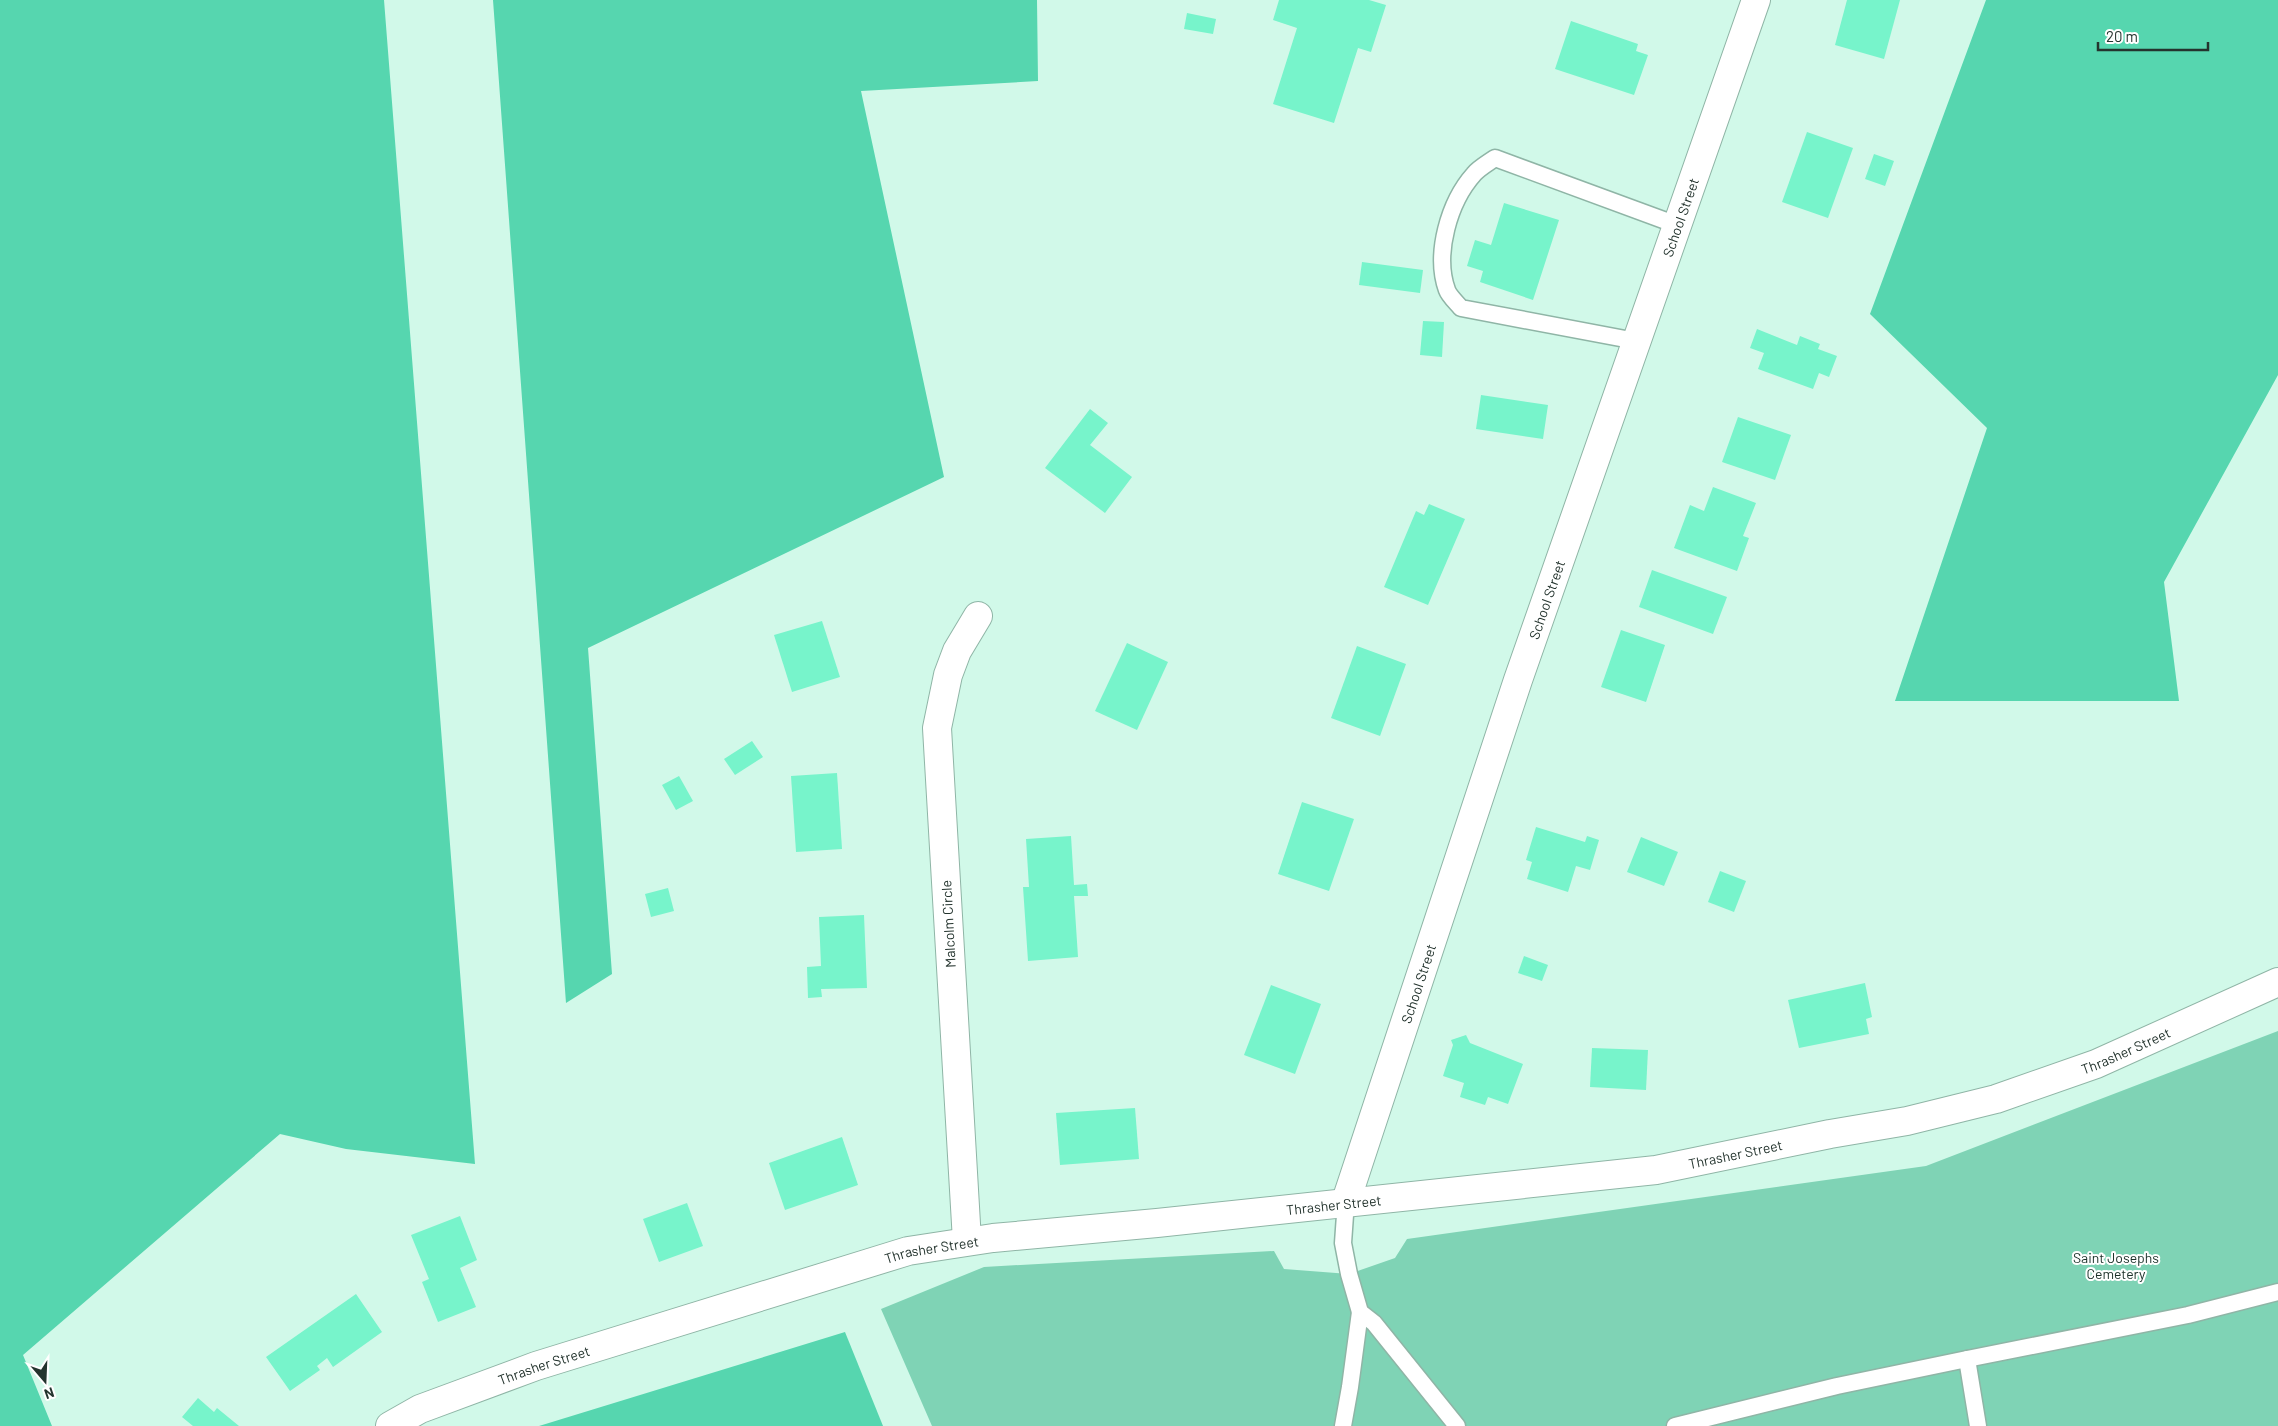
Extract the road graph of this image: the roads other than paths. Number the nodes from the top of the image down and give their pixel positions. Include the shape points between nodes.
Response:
1 (1756, 0) edge
2 (1677, 226) junction
3 (1636, 341) junction
4 (978, 616) dead end
5 (2278, 982) edge
6 (1346, 1202) junction
7 (967, 1241) junction
8 (2278, 1292) edge
9 (1360, 1312) junction
10 (1968, 1359) junction
11 (390, 1426) edge
12 (1343, 1426) edge
13 (1457, 1426) edge
14 (1675, 1426) edge
15 (1978, 1426) edge

1 - 2 street, School Street
2 - 3 street, School Street
2 - 3 lane via 1495,158 1474,174 1456,202 1443,238 1442,268 1448,292 1461,308
3 - 6 street, School Street via 1518,680
4 - 7 street, Malcolm Circle via 957,651 936,728
5 - 6 street, Thrasher Street via 2096,1064 1945,1113 1656,1170
6 - 7 street, Thrasher Street via 1157,1224
6 - 9 lane via 1343,1242
7 - 11 street, Thrasher Street via 908,1251 536,1366 420,1409
8 - 10 lane via 2188,1315
9 - 12 lane
9 - 13 lane via 1374,1323
10 - 14 lane via 1837,1386
10 - 15 lane

